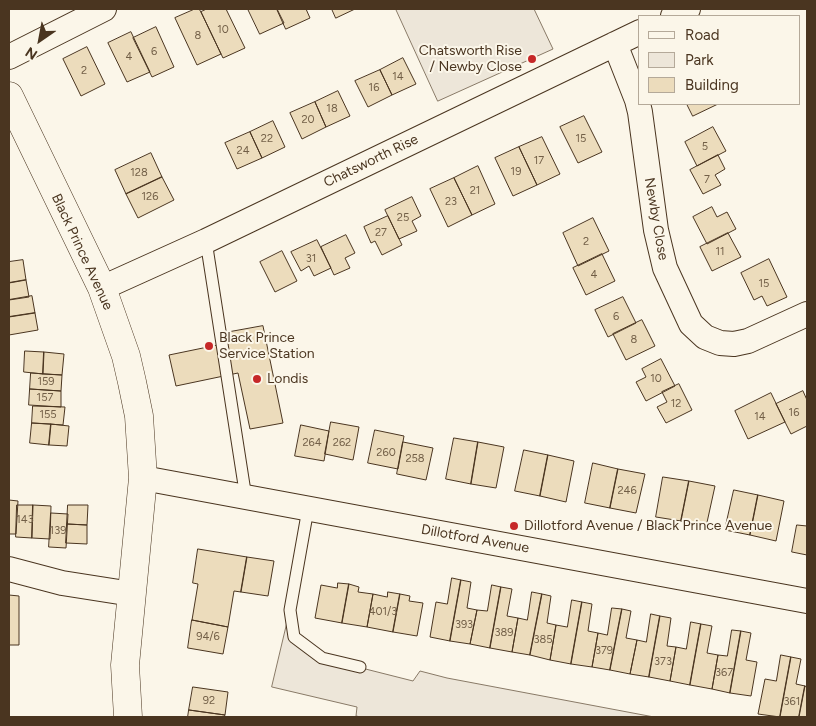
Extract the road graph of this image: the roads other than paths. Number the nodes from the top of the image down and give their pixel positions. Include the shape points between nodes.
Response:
1 (104, 9) edge
2 (688, 9) edge
3 (675, 15) edge
4 (638, 33) edge
5 (615, 44) junction
6 (9, 57) edge
7 (9, 96) edge
8 (638, 104) edge
9 (638, 105) edge
10 (206, 241) junction
11 (102, 288) junction
12 (807, 314) edge
13 (143, 478) junction
14 (246, 498) junction
15 (308, 509) junction
16 (9, 569) edge
17 (132, 594) junction
18 (807, 601) edge
19 (360, 667) dead end
20 (128, 717) edge

1 - 6 street
2 - 3 street
4 - 5 street, Chatsworth Rise
5 - 8 street, Newby Close
5 - 10 street, Chatsworth Rise
7 - 11 street, Black Prince Avenue
9 - 12 street, Newby Close via 664,268 691,324 705,337 734,344 748,341
10 - 11 street, Chatsworth Rise
10 - 14 lane
11 - 13 street, Black Prince Avenue via 132,382 139,416
13 - 14 street, Dillotford Avenue
13 - 17 street, Black Prince Avenue
14 - 15 street, Dillotford Avenue
15 - 18 street, Dillotford Avenue
15 - 19 lane via 290,610 294,637 322,658
16 - 17 street via 62,583
17 - 20 street, Black Prince Avenue via 125,666

